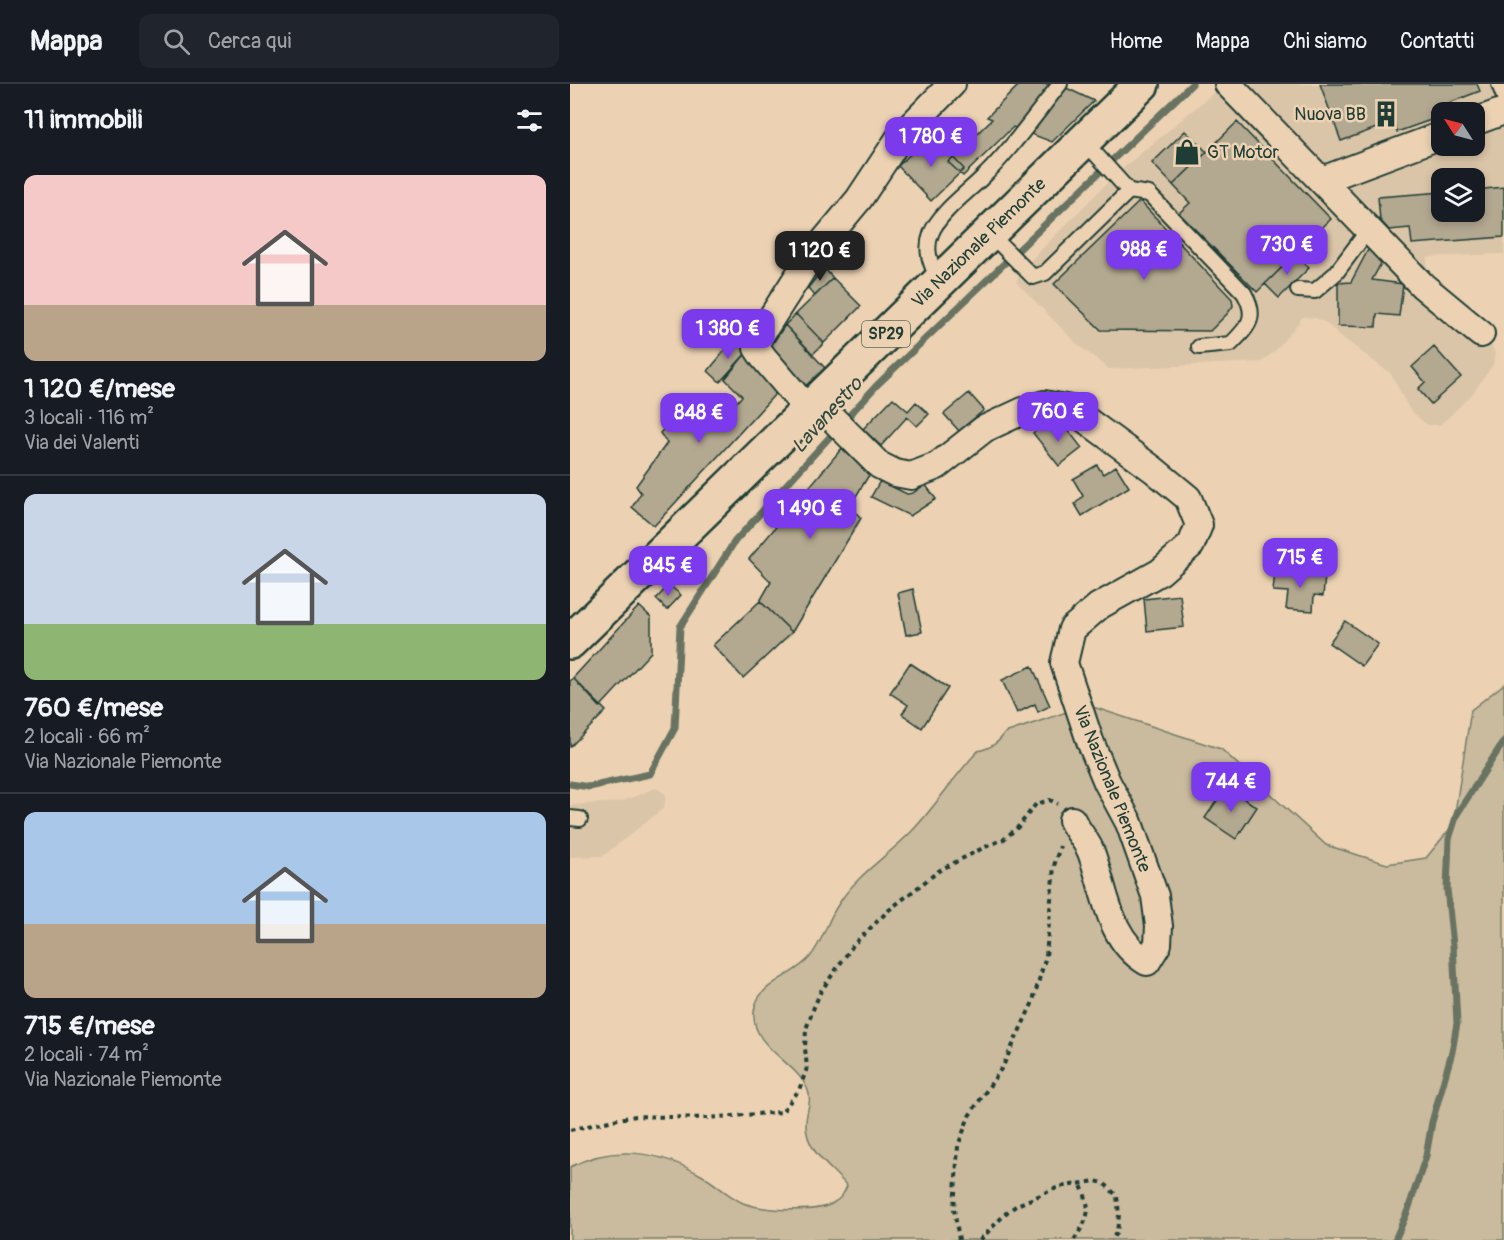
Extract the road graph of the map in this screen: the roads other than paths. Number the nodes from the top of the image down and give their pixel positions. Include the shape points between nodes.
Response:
1 (952, 84) edge
2 (1060, 84) edge
3 (1142, 84) edge
4 (1499, 84) edge
5 (1231, 87) edge
6 (1504, 97) edge
7 (1504, 111) edge
8 (1485, 118) edge
9 (1431, 139) edge
10 (1084, 141) junction
11 (1322, 180) junction
12 (1130, 190) junction
13 (1369, 229) junction
14 (989, 233) junction
15 (939, 282) junction
16 (1298, 290) dead end
17 (1481, 334) dead end
18 (1199, 347) dead end
19 (812, 406) junction
20 (570, 642) edge
21 (1072, 820) road end

1 - 19 street via 900,137 859,199 809,259 759,337 757,348 763,357
2 - 15 lane via 1016,141 943,215 931,233 927,253
3 - 10 main road, Via Nazionale Piemonte / SP29
4 - 6 lane
5 - 11 street
7 - 8 street
9 - 11 street
10 - 12 lane
10 - 14 main road, Via Nazionale Piemonte / SP29
11 - 13 street
12 - 14 lane via 1045,273 1033,276
12 - 18 lane via 1149,194 1244,293 1250,304 1252,316 1231,344
13 - 16 lane via 1336,273 1315,291
13 - 17 street via 1423,286
14 - 15 main road, Via Nazionale Piemonte / SP29
15 - 19 main road, Via Nazionale Piemonte / SP29
19 - 20 main road, Via Nazionale Piemonte / SP29
19 - 21 street, Via Nazionale Piemonte via 879,465 911,476 937,466 984,429 1044,404 1071,409 1188,498 1199,525 1191,545 1160,572 1099,606 1072,629 1064,663 1090,741 1128,823 1155,896 1158,944 1147,962 1133,953 1117,933 1090,849

